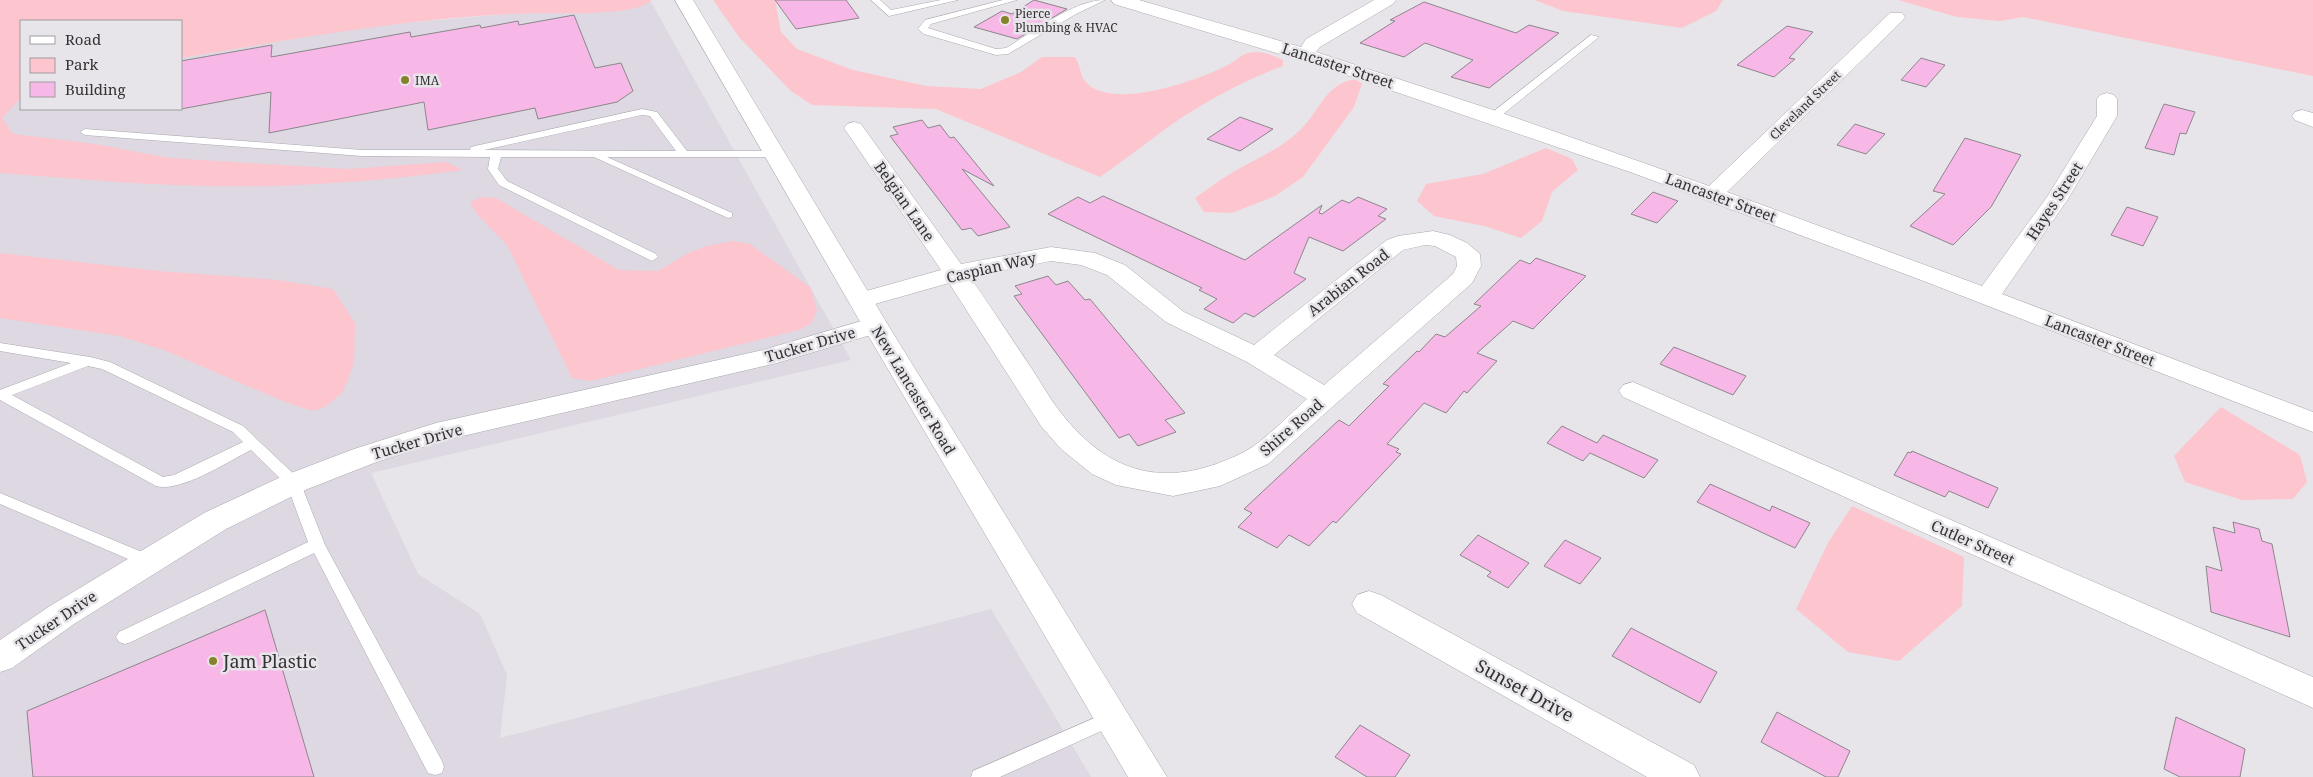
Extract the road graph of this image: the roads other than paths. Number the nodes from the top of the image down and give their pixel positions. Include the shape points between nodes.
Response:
1 (684, 0) edge
2 (874, 0) edge
3 (954, 0) edge
4 (1014, 0) edge
5 (1101, 0) edge
6 (1120, 0) edge
7 (1387, 0) edge
8 (1896, 16) dead end
9 (1594, 37) dead end
10 (1306, 54) junction
11 (2107, 99) dead end
12 (1493, 117) junction
13 (854, 128) dead end
14 (85, 132) dead end
15 (454, 154) junction
16 (496, 154) junction
17 (776, 154) junction
18 (594, 155) junction
19 (685, 155) junction
20 (1713, 194) junction
21 (728, 215) dead end
22 (1451, 243) joint
23 (652, 257) dead end
24 (956, 274) junction
25 (1988, 297) junction
26 (861, 300) junction
27 (875, 325) junction
28 (0, 347) edge
29 (1256, 356) junction
30 (90, 361) junction
31 (1634, 390) dead end
32 (1, 395) edge
33 (1325, 398) junction
34 (2313, 423) edge
35 (254, 443) junction
36 (294, 483) junction
37 (0, 498) edge
38 (316, 545) junction
39 (148, 561) junction
40 (1369, 604) dead end
41 (124, 637) dead end
42 (0, 658) edge
43 (2313, 693) edge
44 (1113, 718) junction
45 (435, 767) dead end
46 (980, 777) edge
47 (1148, 777) edge
48 (1681, 777) edge

1 - 17 street, New Lancaster Road
2 - 3 lane via 886,13
4 - 5 lane via 928,22 923,29 996,52 1008,51 1073,12
6 - 10 street, Lancaster Street
7 - 10 street via 1313,43
8 - 20 street, Cleveland Street
9 - 12 lane
10 - 12 street, Lancaster Street
11 - 25 street, Hayes Street via 2107,116 2057,200
12 - 20 street, Lancaster Street
13 - 24 street, Belgian Lane
14 - 15 lane via 308,150
15 - 16 lane
15 - 19 lane via 642,112 653,114
16 - 18 lane
16 - 23 lane via 493,169 503,183
17 - 19 lane
17 - 26 street, New Lancaster Road
18 - 19 lane
18 - 21 lane
20 - 25 street, Lancaster Street
22 - 29 street, Arabian Road via 1436,238 1415,238 1395,245
22 - 33 street, Shire Road via 1468,254 1469,266 1462,278
24 - 26 street, Caspian Way
24 - 29 street, Caspian Way via 1051,254 1086,258 1116,270 1175,316
24 - 33 street, Shire Road via 1051,419 1071,442 1102,467 1128,478 1173,485 1209,479 1258,457
25 - 34 street, Lancaster Street
26 - 27 street, New Lancaster Road
27 - 36 street, Tucker Drive via 768,357 436,433
27 - 44 street, New Lancaster Road
28 - 30 lane
29 - 33 street, Caspian Way
30 - 32 lane
30 - 35 lane via 156,388 238,429
31 - 43 street, Cutler Street
32 - 35 lane via 161,482 177,480
35 - 36 lane
36 - 38 lane
36 - 39 street, Tucker Drive via 215,522
37 - 39 lane
38 - 41 lane
38 - 45 lane
39 - 42 street, Tucker Drive
40 - 48 street, Sunset Drive
44 - 46 lane
44 - 47 street, New Lancaster Road

